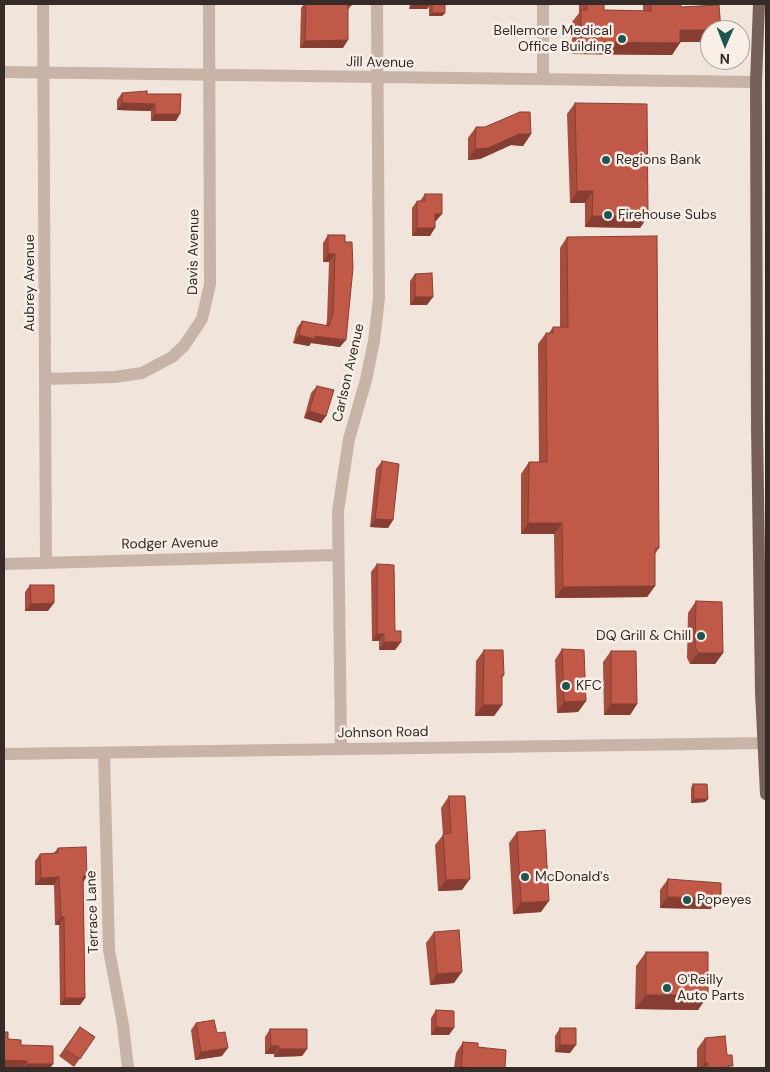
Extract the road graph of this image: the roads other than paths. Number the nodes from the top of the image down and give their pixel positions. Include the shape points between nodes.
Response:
1 (43, 4) edge
2 (209, 4) edge
3 (377, 4) edge
4 (543, 4) edge
5 (759, 4) edge
6 (4, 72) edge
7 (43, 73) junction
8 (210, 76) junction
9 (378, 78) junction
10 (543, 79) junction
11 (756, 82) junction
12 (45, 379) junction
13 (338, 555) junction
14 (46, 562) junction
15 (4, 564) edge
16 (764, 743) edge
17 (341, 748) junction
18 (104, 752) junction
19 (4, 754) edge
20 (766, 794) edge
21 (128, 1068) edge

1 - 7 street, Aubrey Avenue
2 - 8 street, Davis Avenue
3 - 9 street, Carlson Avenue
4 - 10 street
5 - 11 main road
6 - 7 street, Jill Avenue
7 - 8 street, Jill Avenue
7 - 12 street, Aubrey Avenue
8 - 9 street, Jill Avenue
8 - 12 street, Davis Avenue via 210,284 202,319 184,346 148,370 115,377
9 - 10 street, Jill Avenue
9 - 13 street, Carlson Avenue via 379,298 374,341 342,477
10 - 11 street, Jill Avenue
11 - 16 main road via 756,427
12 - 14 street, Aubrey Avenue
13 - 14 street, Rodger Avenue
13 - 17 street, Carlson Avenue
14 - 15 street, Rodger Avenue
16 - 17 street, Johnson Road
16 - 20 main road
17 - 18 street, Johnson Road
18 - 19 street, Johnson Road
18 - 21 street, Terrace Lane via 109,950

